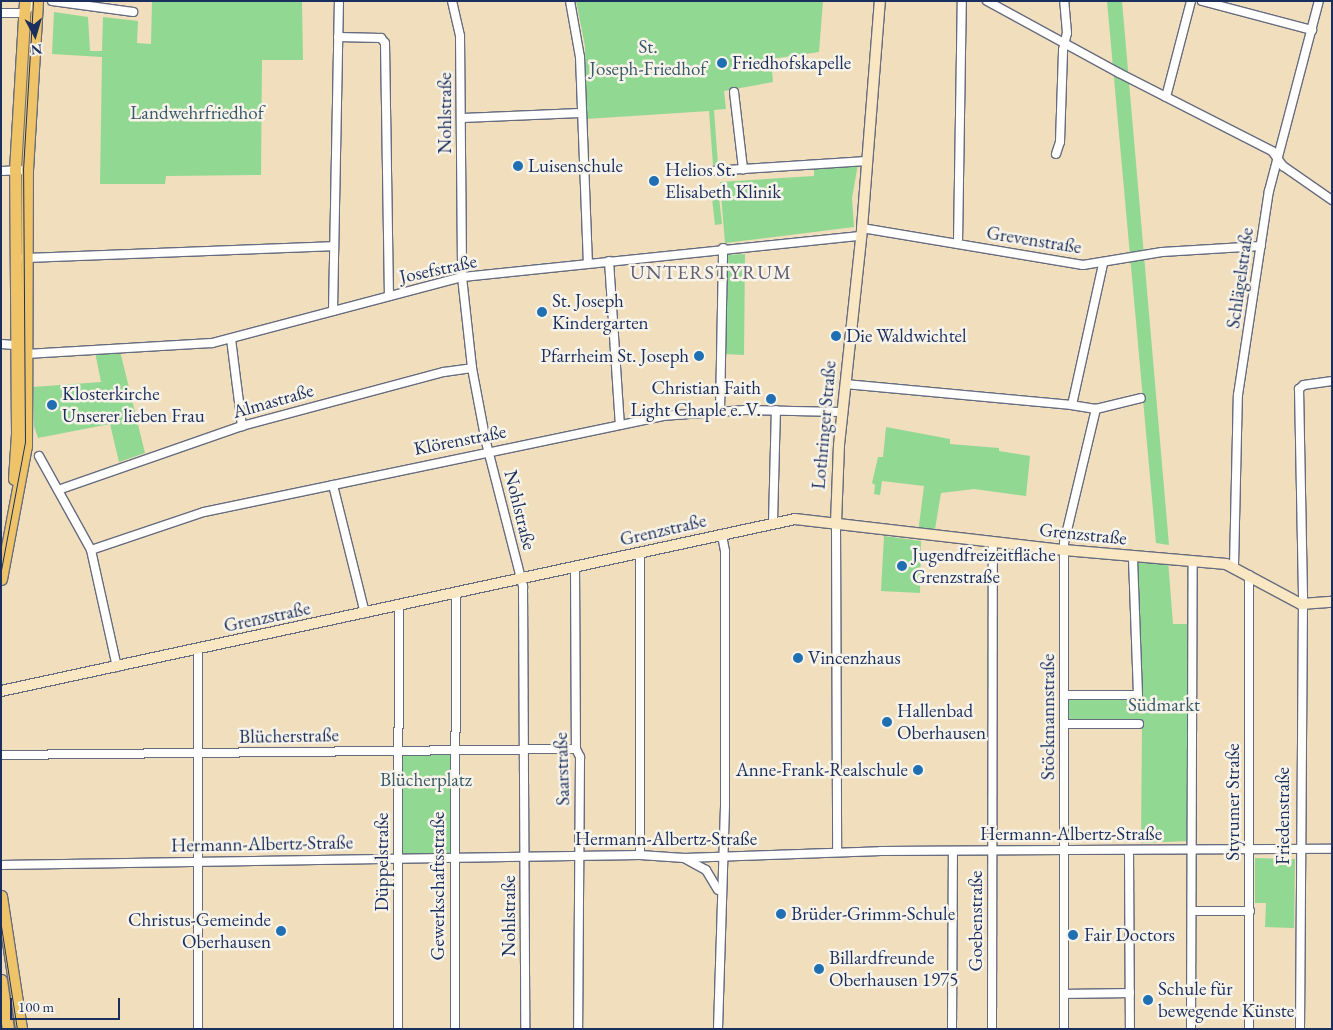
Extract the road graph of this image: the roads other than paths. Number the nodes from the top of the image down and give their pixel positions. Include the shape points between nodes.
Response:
1 (36, 1) edge
2 (52, 1) edge
3 (338, 1) edge
4 (452, 1) edge
5 (570, 1) edge
6 (880, 1) edge
7 (962, 1) edge
8 (987, 1) edge
9 (1064, 1) edge
10 (1191, 1) edge
11 (1202, 1) edge
12 (1319, 1) edge
13 (25, 7) edge
14 (133, 12) dead end
15 (1, 13) edge
16 (1312, 30) junction
17 (338, 37) junction
18 (1064, 44) junction
19 (734, 92) dead end
20 (1166, 97) junction
21 (582, 113) junction
22 (461, 118) junction
23 (1056, 154) dead end
24 (1277, 157) junction
25 (867, 161) junction
26 (743, 169) junction
27 (15, 170) junction
28 (27, 170) junction
29 (1, 171) edge
30 (712, 171) dead end
31 (1332, 200) edge
32 (861, 232) junction
33 (958, 243) junction
34 (334, 246) junction
35 (1261, 246) junction
36 (723, 248) junction
37 (26, 257) junction
38 (609, 261) junction
39 (588, 263) junction
40 (1103, 264) junction
41 (15, 265) junction
42 (462, 277) junction
43 (389, 296) junction
44 (333, 311) junction
45 (231, 339) junction
46 (1, 344) edge
47 (15, 345) junction
48 (26, 354) junction
49 (472, 368) junction
50 (1332, 381) edge
51 (845, 384) junction
52 (1141, 398) dead end
53 (1072, 405) junction
54 (1096, 409) junction
55 (776, 410) junction
56 (720, 411) junction
57 (842, 412) junction
58 (620, 425) junction
59 (242, 426) junction
60 (489, 451) junction
61 (39, 456) dead end
62 (333, 484) junction
63 (58, 490) junction
64 (774, 522) junction
65 (836, 523) junction
66 (722, 535) junction
67 (993, 542) junction
68 (1, 545) edge
69 (91, 550) junction
70 (1064, 550) junction
71 (640, 554) junction
72 (1133, 556) junction
73 (1193, 561) junction
74 (1234, 566) junction
75 (575, 567) junction
76 (1249, 576) junction
77 (1, 579) edge
78 (521, 579) junction
79 (456, 594) junction
80 (1332, 602) edge
81 (1301, 604) junction
82 (399, 606) junction
83 (365, 613) junction
84 (198, 649) junction
85 (117, 667) junction
86 (1, 691) edge
87 (1064, 695) junction
88 (1064, 724) junction
89 (1139, 724) dead end
90 (523, 749) junction
91 (576, 749) junction
92 (457, 750) junction
93 (399, 751) junction
94 (197, 753) junction
95 (1, 755) edge
96 (1249, 849) junction
97 (1300, 849) junction
98 (1332, 849) edge
99 (1129, 850) junction
100 (1193, 850) junction
101 (953, 851) junction
102 (992, 851) junction
103 (1064, 851) junction
104 (837, 852) junction
105 (580, 855) junction
106 (640, 855) junction
107 (722, 855) junction
108 (523, 856) junction
109 (454, 857) junction
110 (398, 858) junction
111 (684, 858) junction
112 (198, 860) junction
113 (1, 864) edge
114 (719, 894) junction
115 (1, 896) edge
116 (1193, 911) junction
117 (1250, 911) junction
118 (1, 980) edge
119 (1130, 993) junction
120 (1064, 994) junction
121 (8, 1029) edge
122 (21, 1029) edge
123 (198, 1029) edge
124 (398, 1029) edge
125 (455, 1029) edge
126 (525, 1029) edge
127 (578, 1029) edge
128 (718, 1029) edge
129 (952, 1029) edge
130 (992, 1029) edge
131 (1064, 1029) edge
132 (1130, 1029) edge
133 (1191, 1029) edge
134 (1249, 1029) edge
135 (1300, 1029) edge

1 - 13 street
1 - 28 main road
2 - 14 street
3 - 17 street
4 - 22 street, Nohlstraße via 460,36
5 - 21 street via 578,43
6 - 25 street, Lothringer Straße
7 - 33 street
8 - 18 street
9 - 18 street via 1068,33
10 - 20 street
11 - 16 street
12 - 16 street, Schlägelstraße
13 - 15 street
13 - 27 main road
16 - 24 street, Schlägelstraße
17 - 34 street
17 - 43 street via 379,37 385,43
18 - 20 street
18 - 23 street via 1060,142
19 - 26 street
20 - 24 street via 1272,151
21 - 22 street
21 - 39 street
22 - 42 street, Nohlstraße
24 - 31 street via 1284,166
24 - 35 street, Schlägelstraße
25 - 26 street
25 - 32 street, Lothringer Straße
26 - 30 street
27 - 28 street
27 - 29 street
27 - 41 main road
28 - 37 main road
32 - 33 street, Grevenstraße
32 - 36 street, Josefstraße
32 - 51 street, Lothringer Straße
33 - 40 street, Grevenstraße via 1061,263
34 - 37 street
34 - 44 street
35 - 40 street, Grevenstraße via 1162,252
35 - 74 street, Schlägelstraße via 1238,395
36 - 38 street, Josefstraße
36 - 56 street
37 - 41 street
37 - 48 main road
38 - 39 street, Josefstraße
38 - 58 street
39 - 42 street, Josefstraße
40 - 53 street
41 - 47 main road
42 - 43 street, Josefstraße
42 - 49 street, Nohlstraße
43 - 44 street, Josefstraße
44 - 45 street, Josefstraße
45 - 48 street, Josefstraße
45 - 59 street
46 - 47 street
47 - 48 street
47 - 68 main road via 16,456
48 - 77 main road via 26,446
49 - 59 street, Almastraße via 444,372
49 - 60 street, Nohlstraße
50 - 81 street, Friedenstraße via 1299,388
51 - 53 street
51 - 57 street, Lothringer Straße
52 - 54 street
53 - 54 street
54 - 70 street, Stöckmannstraße via 1064,538
55 - 56 street, Klörenstraße
55 - 57 street, Klörenstraße
55 - 64 street
56 - 58 street, Klörenstraße via 673,414
57 - 65 street, Lothringer Straße via 834,507
58 - 60 street, Klörenstraße
59 - 63 street, Almastraße
60 - 62 street, Klörenstraße
60 - 78 street, Nohlstraße
61 - 63 street
62 - 69 street, Klörenstraße via 204,512
62 - 83 street
63 - 69 street
64 - 65 street, Grenzstraße via 805,519
64 - 66 street, Grenzstraße
65 - 67 street, Grenzstraße
65 - 104 street, Lothringer Straße via 839,633
66 - 71 street, Grenzstraße
66 - 107 street via 725,601
67 - 70 street, Grenzstraße
67 - 102 street, Goebenstraße
69 - 85 street
70 - 72 street, Grenzstraße
70 - 87 street, Stöckmannstraße
71 - 75 street, Grenzstraße
71 - 106 street
72 - 73 street, Grenzstraße
72 - 87 street via 1138,695
73 - 74 street, Grenzstraße
73 - 100 street
74 - 76 street, Grenzstraße
75 - 78 street, Grenzstraße
75 - 91 street, Saarstraße
76 - 81 street, Grenzstraße
76 - 96 street, Styrumer Straße
78 - 79 street, Grenzstraße
78 - 90 street, Nohlstraße
79 - 82 street, Grenzstraße
79 - 92 street, Gewerkschaftsstraße
80 - 81 street
81 - 97 street, Friedenstraße
82 - 83 street, Grenzstraße
82 - 93 street, Düppelstraße
83 - 84 street, Grenzstraße
84 - 85 street, Grenzstraße
84 - 94 street
85 - 86 street, Grenzstraße
87 - 88 street, Stöckmannstraße
88 - 89 street
88 - 103 street, Stöckmannstraße
90 - 91 street, Blücherstraße
90 - 92 street, Blücherstraße
90 - 108 street, Nohlstraße
91 - 105 street, Saarstraße via 580,757
92 - 93 street, Blücherstraße
92 - 109 street, Gewerkschaftsstraße via 454,756
93 - 94 street, Blücherstraße
93 - 110 street, Düppelstraße
94 - 95 street, Blücherstraße
94 - 112 street
96 - 97 street, Hermann-Albertz-Straße
96 - 100 street, Hermann-Albertz-Straße
96 - 117 street, Styrumer Straße
97 - 98 street, Hermann-Albertz-Straße
97 - 135 street, Friedenstraße
99 - 100 street, Hermann-Albertz-Straße
99 - 103 street, Hermann-Albertz-Straße
99 - 119 street
100 - 116 street
101 - 102 street, Hermann-Albertz-Straße
101 - 104 street, Hermann-Albertz-Straße
101 - 129 street
102 - 103 street, Hermann-Albertz-Straße
102 - 130 street, Goebenstraße
103 - 120 street, Stöckmannstraße
104 - 107 street, Hermann-Albertz-Straße
105 - 106 street, Hermann-Albertz-Straße
105 - 108 street, Hermann-Albertz-Straße
105 - 127 street, Saarstraße
106 - 111 street, Hermann-Albertz-Straße
107 - 111 street, Hermann-Albertz-Straße
107 - 114 street
108 - 109 street, Hermann-Albertz-Straße
108 - 126 street, Nohlstraße
109 - 110 street, Hermann-Albertz-Straße
109 - 125 street, Gewerkschaftsstraße
110 - 112 street, Hermann-Albertz-Straße
110 - 124 street, Düppelstraße
111 - 114 street via 706,870
112 - 113 street, Hermann-Albertz-Straße
112 - 123 street
114 - 128 street
115 - 122 main road
116 - 117 street
116 - 133 street
117 - 134 street, Styrumer Straße
118 - 121 main road
119 - 120 street
119 - 132 street
120 - 131 street, Stöckmannstraße

